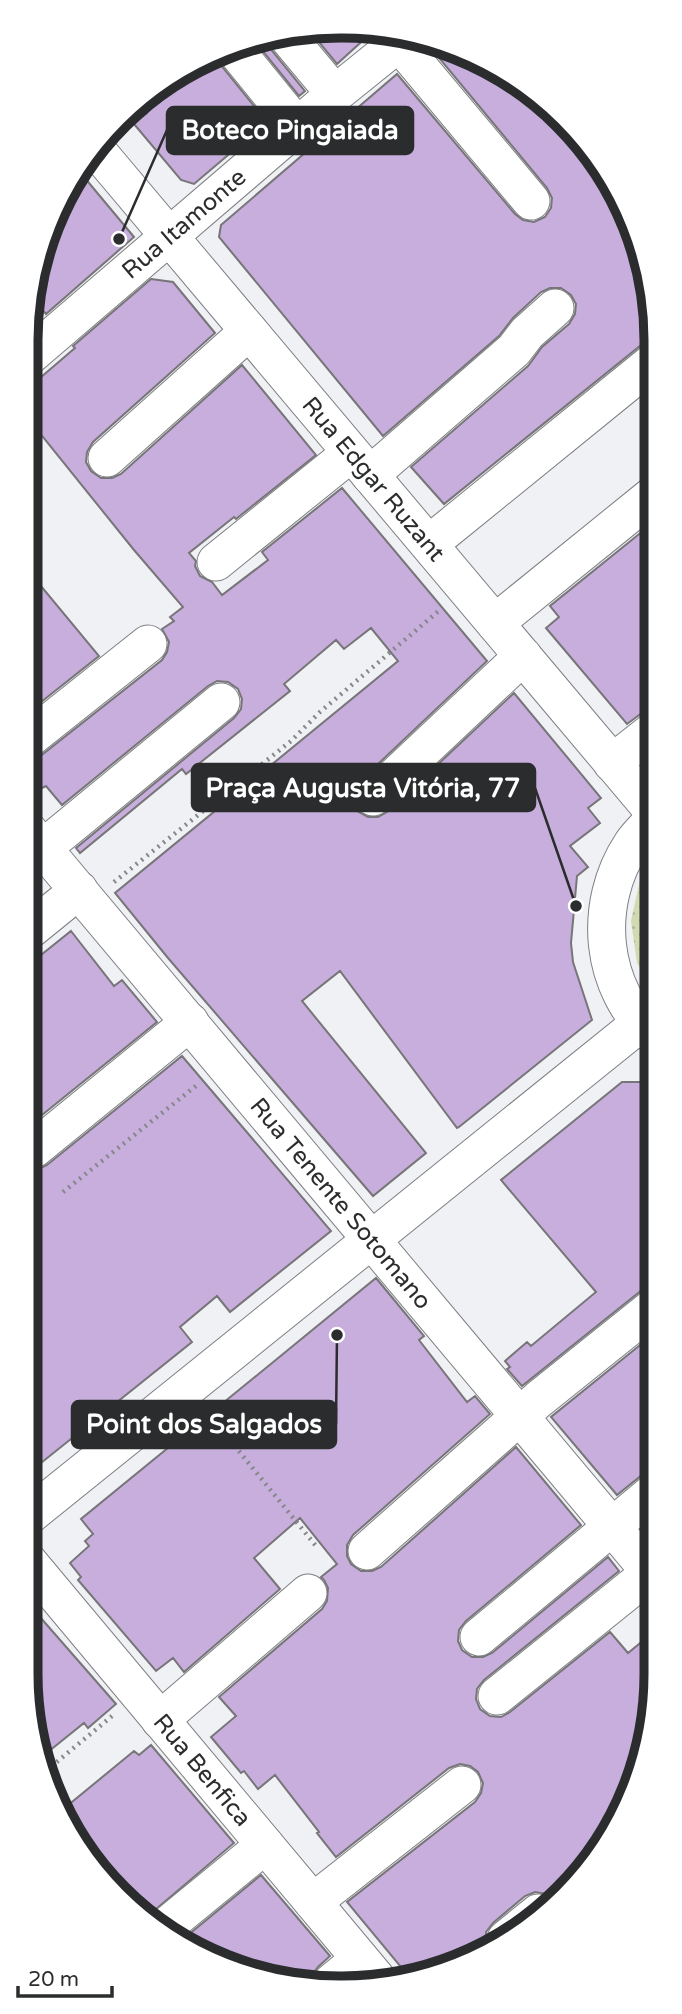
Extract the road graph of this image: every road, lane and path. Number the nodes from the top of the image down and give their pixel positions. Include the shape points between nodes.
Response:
1 (292, 42) edge
2 (397, 44) edge
3 (409, 46) edge
4 (240, 56) edge
5 (335, 94) junction
6 (298, 125) junction
7 (102, 156) edge
8 (531, 201) dead end
9 (169, 236) junction
10 (555, 309) dead end
11 (248, 331) junction
12 (38, 349) edge
13 (644, 369) edge
14 (107, 458) dead end
15 (360, 464) junction
16 (644, 502) edge
17 (429, 544) junction
18 (216, 562) dead end
19 (466, 589) junction
20 (495, 623) junction
21 (148, 644) dead end
22 (523, 656) junction
23 (221, 702) dead end
24 (38, 731) edge
25 (644, 738) edge
26 (612, 763) junction
27 (373, 797) dead end
28 (644, 800) edge
29 (644, 831) edge
30 (38, 836) edge
31 (38, 842) edge
32 (84, 896) junction
33 (38, 925) edge
34 (644, 1019) edge
35 (190, 1022) junction
36 (644, 1029) edge
37 (225, 1063) junction
38 (38, 1146) edge
39 (63, 1192) dead end
40 (372, 1239) junction
41 (644, 1315) edge
42 (188, 1388) junction
43 (519, 1417) junction
44 (644, 1501) edge
45 (38, 1508) edge
46 (613, 1528) junction
47 (316, 1546) dead end
48 (367, 1551) dead end
49 (644, 1565) edge
50 (38, 1573) edge
51 (644, 1583) edge
52 (308, 1593) dead end
53 (479, 1637) dead end
54 (497, 1696) dead end
55 (150, 1707) junction
56 (54, 1766) edge
57 (462, 1785) dead end
58 (265, 1845) junction
59 (313, 1902) junction
60 (170, 1923) edge
61 (369, 1970) edge

1 - 5 street
2 - 5 street, Rua Itamonte
3 - 8 street
4 - 6 street
5 - 6 street, Rua Itamonte
6 - 9 street, Rua Itamonte
7 - 9 street, Rua Edgar Ruzant
9 - 11 street, Rua Edgar Ruzant
9 - 12 street, Rua Itamonte
10 - 15 street via 514,351
11 - 14 street
11 - 15 street, Rua Edgar Ruzant
13 - 17 street
15 - 17 street, Rua Edgar Ruzant
15 - 18 street
16 - 20 street
17 - 19 street, Rua Edgar Ruzant
19 - 20 street, Rua Edgar Ruzant
19 - 32 path via 291,741
20 - 22 street, Rua Edgar Ruzant
21 - 24 street
22 - 26 street, Rua Edgar Ruzant
22 - 27 street
23 - 30 street
25 - 26 street
26 - 28 street, Rua Edgar Ruzant
29 - 34 street via 616,875 607,910 607,946 615,981 626,1004
31 - 32 street, Rua Tenente Sotomano
32 - 33 street
32 - 35 street, Rua Tenente Sotomano
35 - 37 street, Rua Tenente Sotomano
35 - 38 street
36 - 40 street
37 - 39 path
37 - 40 street, Rua Tenente Sotomano
40 - 42 street
40 - 43 street, Rua Tenente Sotomano
41 - 43 street
42 - 45 street
42 - 47 path
43 - 46 street, Rua Tenente Sotomano
43 - 48 street
44 - 46 street
46 - 49 street, Rua Tenente Sotomano
46 - 53 street
50 - 55 street, Rua Benfica
51 - 54 street
52 - 55 street
55 - 56 path
55 - 58 street, Rua Benfica
57 - 59 street
58 - 59 street, Rua Benfica
58 - 60 street
59 - 61 street, Rua Benfica

